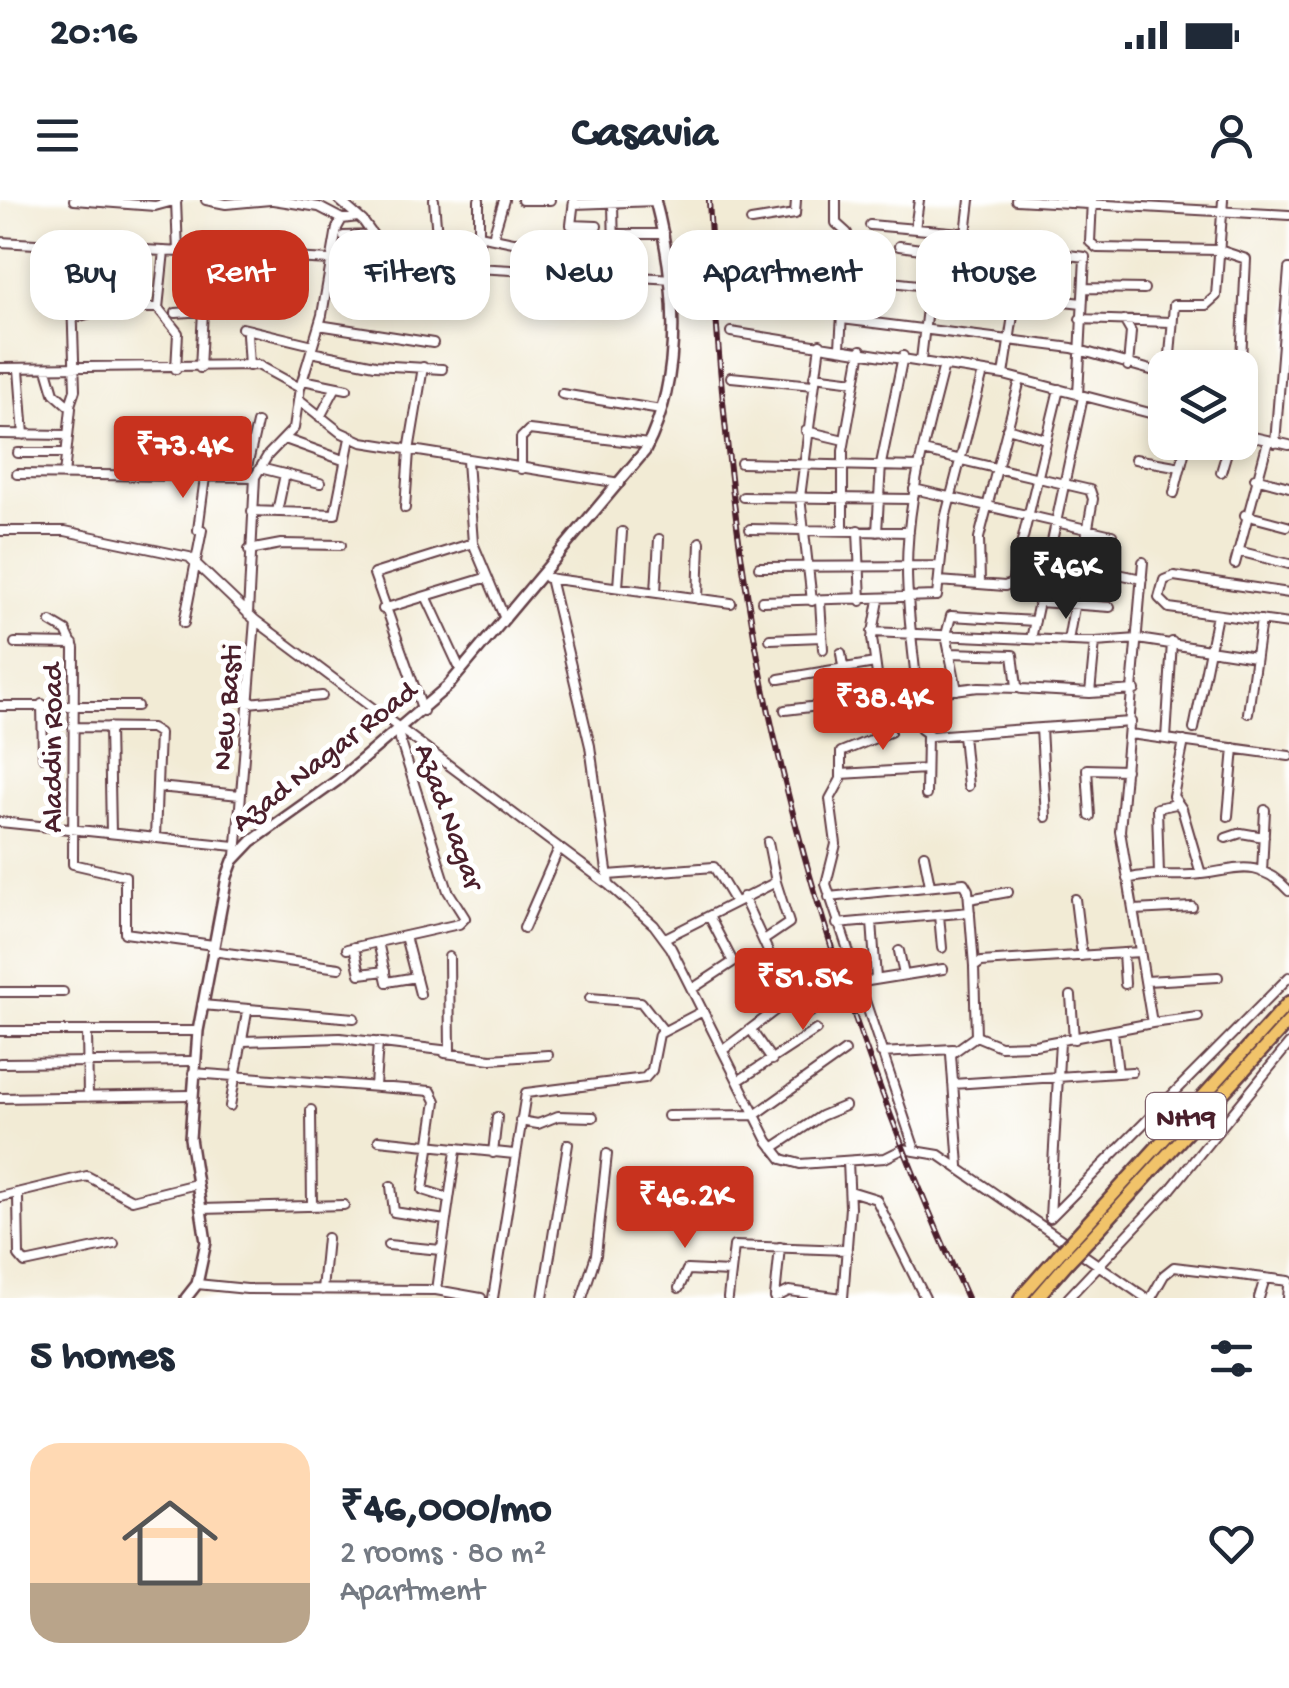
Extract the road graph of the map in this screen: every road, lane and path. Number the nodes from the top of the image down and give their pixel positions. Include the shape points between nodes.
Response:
1 (74, 200) edge
2 (206, 200) edge
3 (271, 200) edge
4 (339, 200) edge
5 (434, 200) edge
6 (479, 200) edge
7 (504, 200) edge
8 (522, 200) edge
9 (550, 200) edge
10 (796, 200) edge
11 (836, 200) edge
12 (919, 200) edge
13 (970, 200) edge
14 (1016, 200) edge
15 (176, 201) edge
16 (656, 201) edge
17 (574, 202) edge
18 (1092, 202) edge
19 (613, 203) junction
20 (1222, 205) edge
21 (1289, 216) edge
22 (358, 217) junction
23 (342, 219) junction
24 (751, 221) dead end
25 (870, 225) dead end
26 (597, 226) dead end
27 (915, 229) junction
28 (177, 230) edge
29 (337, 230) edge
30 (370, 230) edge
31 (436, 230) edge
32 (480, 230) edge
33 (614, 230) edge
34 (844, 230) edge
35 (925, 230) edge
36 (966, 230) edge
37 (648, 234) edge
38 (664, 234) junction
39 (494, 237) junction
40 (490, 238) edge
41 (510, 241) edge
42 (0, 242) edge
43 (30, 244) edge
44 (1092, 245) junction
45 (899, 246) dead end
46 (916, 248) edge
47 (152, 250) edge
48 (1219, 250) junction
49 (164, 251) junction
50 (172, 252) edge
51 (668, 252) edge
52 (1071, 255) edge
53 (1086, 261) junction
54 (490, 269) edge
55 (1289, 269) edge
56 (1289, 278) edge
57 (668, 279) edge
58 (329, 282) edge
59 (1084, 288) junction
60 (1144, 289) dead end
61 (1071, 302) edge
62 (1082, 303) junction
63 (152, 308) edge
64 (158, 308) junction
65 (1080, 319) junction
66 (72, 320) edge
67 (202, 320) edge
68 (674, 320) edge
69 (842, 320) edge
70 (854, 320) edge
71 (925, 320) edge
72 (1011, 320) edge
73 (1124, 320) junction
74 (1171, 322) junction
75 (319, 325) junction
76 (924, 326) junction
77 (731, 332) dead end
78 (1008, 339) junction
79 (433, 343) dead end
80 (820, 344) junction
81 (840, 347) junction
82 (312, 348) junction
83 (861, 350) junction
84 (1078, 350) junction
85 (1170, 350) edge
86 (1242, 350) edge
87 (904, 356) junction
88 (921, 360) junction
89 (944, 365) junction
90 (248, 366) junction
91 (1128, 366) junction
92 (0, 368) edge
93 (47, 368) junction
94 (73, 368) junction
95 (176, 368) junction
96 (200, 368) junction
97 (423, 368) junction
98 (19, 369) junction
99 (442, 369) dead end
100 (1148, 370) edge
101 (984, 372) junction
102 (1004, 375) junction
103 (731, 377) dead end
104 (813, 380) junction
105 (1020, 380) junction
106 (854, 381) junction
107 (301, 384) junction
108 (336, 387) junction
109 (347, 389) dead end
110 (1059, 390) junction
111 (562, 394) dead end
112 (1080, 396) junction
113 (301, 401) junction
114 (70, 404) junction
115 (661, 410) junction
116 (1148, 413) edge
117 (320, 417) junction
118 (257, 423) dead end
119 (1006, 428) junction
120 (806, 430) junction
121 (0, 434) edge
122 (24, 435) junction
123 (68, 435) junction
124 (350, 438) junction
125 (1258, 438) edge
126 (284, 439) junction
127 (1046, 439) junction
128 (844, 440) junction
129 (1272, 442) junction
130 (649, 444) junction
131 (1289, 445) edge
132 (409, 451) junction
133 (923, 451) junction
134 (18, 453) dead end
135 (66, 454) junction
136 (958, 459) junction
137 (1135, 459) dead end
138 (1183, 460) edge
139 (1225, 460) edge
140 (346, 461) junction
141 (467, 461) junction
142 (741, 463) dead end
143 (802, 464) junction
144 (842, 464) junction
145 (880, 464) junction
146 (920, 467) junction
147 (1181, 468) junction
148 (521, 469) junction
149 (995, 470) junction
150 (1221, 472) dead end
151 (258, 473) junction
152 (18, 474) dead end
153 (285, 474) junction
154 (64, 475) junction
155 (244, 476) junction
156 (205, 477) junction
157 (1255, 478) junction
158 (1036, 479) junction
159 (320, 482) dead end
160 (620, 484) junction
161 (1062, 484) junction
162 (1289, 488) edge
163 (1174, 493) dead end
164 (913, 494) junction
165 (843, 496) junction
166 (743, 497) dead end
167 (800, 497) junction
168 (878, 497) junction
169 (949, 497) junction
170 (986, 507) junction
171 (406, 508) dead end
172 (252, 511) junction
173 (277, 512) junction
174 (1246, 514) junction
175 (1027, 516) junction
176 (1055, 522) junction
177 (1288, 526) edge
178 (843, 529) junction
179 (750, 530) dead end
180 (801, 530) junction
181 (858, 530) junction
182 (1088, 530) junction
183 (0, 531) edge
184 (622, 532) dead end
185 (877, 532) junction
186 (909, 532) junction
187 (1112, 535) dead end
188 (660, 539) dead end
189 (700, 542) dead end
190 (472, 543) junction
191 (341, 545) dead end
192 (250, 550) junction
193 (1238, 551) junction
194 (194, 562) junction
195 (1143, 562) dead end
196 (805, 564) junction
197 (1235, 564) dead end
198 (1289, 564) edge
199 (859, 565) junction
200 (759, 566) dead end
201 (939, 566) junction
202 (1080, 566) junction
203 (907, 567) junction
204 (486, 578) junction
205 (545, 578) junction
206 (1142, 579) junction
207 (939, 581) junction
208 (980, 584) junction
209 (618, 587) junction
210 (656, 592) junction
211 (1289, 593) edge
212 (426, 598) junction
213 (698, 598) junction
214 (908, 599) junction
215 (878, 600) junction
216 (762, 601) dead end
217 (816, 601) junction
218 (862, 601) junction
219 (731, 602) dead end
220 (1039, 602) junction
221 (1073, 603) junction
222 (1110, 607) dead end
223 (383, 609) junction
224 (1217, 616) junction
225 (252, 617) junction
226 (505, 620) junction
227 (1261, 620) junction
228 (1035, 621) junction
229 (51, 622) dead end
230 (184, 623) dead end
231 (1289, 624) edge
232 (872, 632) junction
233 (911, 632) junction
234 (946, 635) junction
235 (822, 637) junction
236 (770, 639) dead end
237 (1031, 639) junction
238 (1138, 639) junction
239 (1068, 641) junction
240 (1095, 642) junction
241 (1172, 642) junction
242 (14, 643) dead end
243 (73, 644) junction
244 (823, 649) dead end
245 (1208, 649) junction
246 (841, 653) dead end
247 (950, 653) junction
248 (1255, 657) junction
249 (875, 662) junction
250 (843, 668) junction
251 (460, 672) junction
252 (779, 679) dead end
253 (1019, 688) junction
254 (957, 690) junction
255 (1135, 690) junction
256 (1090, 693) junction
257 (918, 694) junction
258 (322, 696) dead end
259 (883, 697) junction
260 (848, 700) junction
261 (73, 702) junction
262 (42, 704) junction
263 (248, 704) junction
264 (0, 706) edge
265 (137, 706) dead end
266 (785, 710) dead end
267 (423, 711) junction
268 (1248, 713) dead end
269 (1132, 722) junction
270 (73, 727) junction
271 (109, 727) junction
272 (1041, 728) junction
273 (1194, 729) dead end
274 (400, 731) junction
275 (1130, 734) junction
276 (927, 735) junction
277 (963, 735) junction
278 (1166, 739) junction
279 (1184, 741) junction
280 (1234, 748) junction
281 (1289, 756) edge
282 (43, 757) dead end
283 (926, 769) junction
284 (1126, 770) junction
285 (841, 774) junction
286 (968, 786) dead end
287 (158, 787) junction
288 (240, 794) junction
289 (926, 795) dead end
290 (1176, 804) junction
291 (1265, 810) dead end
292 (1046, 816) dead end
293 (1090, 816) dead end
294 (1228, 816) dead end
295 (0, 822) edge
296 (76, 830) junction
297 (111, 834) junction
298 (1264, 837) junction
299 (155, 838) junction
300 (1226, 838) dead end
301 (768, 842) dead end
302 (559, 848) junction
303 (236, 851) junction
304 (924, 855) dead end
305 (1262, 872) junction
306 (1201, 874) junction
307 (1159, 875) junction
308 (1126, 878) junction
309 (608, 880) junction
310 (776, 882) junction
311 (930, 886) junction
312 (1289, 891) edge
313 (1008, 892) dead end
314 (829, 897) junction
315 (739, 899) junction
316 (969, 899) junction
317 (1075, 899) dead end
318 (1192, 907) dead end
319 (1134, 910) junction
320 (970, 912) junction
321 (939, 915) junction
322 (708, 916) junction
323 (872, 921) junction
324 (838, 924) junction
325 (524, 928) dead end
326 (405, 936) junction
327 (665, 938) junction
328 (764, 940) junction
329 (378, 942) junction
330 (212, 948) junction
331 (942, 948) dead end
332 (899, 951) dead end
333 (1140, 952) junction
334 (1123, 953) junction
335 (1082, 956) junction
336 (449, 957) dead end
337 (974, 966) junction
338 (339, 968) dead end
339 (943, 969) dead end
340 (384, 971) junction
341 (904, 975) junction
342 (1218, 976) dead end
343 (416, 977) junction
344 (1289, 977) edge
345 (876, 980) junction
346 (1146, 981) junction
347 (856, 982) junction
348 (1126, 984) dead end
349 (692, 989) junction
350 (0, 992) edge
351 (63, 992) dead end
352 (420, 994) dead end
353 (1072, 996) dead end
354 (590, 998) dead end
355 (790, 999) junction
356 (828, 1002) dead end
357 (1289, 1002) edge
358 (202, 1005) junction
359 (703, 1011) junction
360 (247, 1012) junction
361 (1198, 1017) dead end
362 (354, 1018) dead end
363 (1289, 1021) edge
364 (1152, 1023) junction
365 (0, 1030) edge
366 (663, 1030) junction
367 (751, 1030) junction
368 (816, 1030) dead end
369 (198, 1031) junction
370 (86, 1032) junction
371 (1114, 1032) junction
372 (976, 1036) junction
373 (1074, 1039) junction
374 (243, 1041) junction
375 (378, 1042) junction
376 (1060, 1042) junction
377 (1289, 1044) edge
378 (953, 1048) junction
379 (722, 1050) junction
380 (844, 1051) dead end
381 (445, 1053) junction
382 (881, 1053) junction
383 (548, 1055) dead end
384 (1278, 1058) junction
385 (772, 1060) junction
386 (1289, 1061) edge
387 (194, 1062) junction
388 (0, 1064) edge
389 (88, 1064) junction
390 (1132, 1072) dead end
391 (193, 1073) junction
392 (1118, 1073) junction
393 (237, 1076) junction
394 (1058, 1077) junction
395 (738, 1082) junction
396 (953, 1084) junction
397 (374, 1086) junction
398 (191, 1096) junction
399 (88, 1097) junction
400 (0, 1098) edge
401 (230, 1106) dead end
402 (845, 1106) dead end
403 (311, 1110) dead end
404 (755, 1115) junction
405 (668, 1116) dead end
406 (593, 1117) dead end
407 (497, 1118) dead end
408 (520, 1122) junction
409 (379, 1140) dead end
410 (568, 1144) dead end
411 (433, 1148) junction
412 (773, 1148) junction
413 (915, 1150) junction
414 (456, 1151) junction
415 (493, 1153) junction
416 (514, 1154) junction
417 (607, 1154) dead end
418 (848, 1161) junction
419 (959, 1166) junction
420 (196, 1184) junction
421 (391, 1186) dead end
422 (850, 1192) junction
423 (18, 1196) junction
424 (0, 1197) edge
425 (448, 1198) junction
426 (344, 1205) dead end
427 (312, 1206) junction
428 (201, 1209) junction
429 (444, 1220) junction
430 (1050, 1222) junction
431 (1086, 1234) junction
432 (327, 1238) dead end
433 (114, 1244) dead end
434 (388, 1245) dead end
435 (780, 1246) junction
436 (441, 1250) junction
437 (846, 1250) junction
438 (1063, 1259) junction
439 (1099, 1262) junction
440 (730, 1272) junction
441 (1265, 1278) junction
442 (1289, 1283) edge
443 (196, 1284) junction
444 (215, 1286) junction
445 (679, 1288) dead end
446 (322, 1290) junction
447 (436, 1290) junction
448 (186, 1298) edge
449 (222, 1298) edge
450 (481, 1298) edge
451 (493, 1298) edge
452 (543, 1298) edge
453 (582, 1298) edge
454 (728, 1298) edge
455 (775, 1298) edge
456 (843, 1298) edge
457 (925, 1298) edge
458 (1020, 1298) edge
459 (1036, 1298) edge
460 (1068, 1298) edge
461 (1149, 1298) edge
462 (1259, 1298) edge
463 (1288, 1298) edge

1 - 15 street via 155,206
2 - 3 street
3 - 23 street via 320,207
4 - 22 street
5 - 31 street
6 - 32 street
7 - 39 street
8 - 9 street
10 - 24 street via 788,219
11 - 34 street via 836,223
12 - 27 street
13 - 36 street
14 - 18 street
15 - 28 street
16 - 19 street
16 - 38 street, Azad Nagar Road
17 - 19 street
17 - 26 street via 572,226
18 - 20 street
18 - 44 street
19 - 33 street
20 - 21 street
20 - 48 street
22 - 23 street
22 - 30 street
23 - 29 street
25 - 27 street
27 - 35 street
37 - 38 street
38 - 51 street, Azad Nagar Road
39 - 40 street
39 - 41 street
42 - 43 street
44 - 48 street
44 - 53 street
45 - 46 street
47 - 49 street
48 - 74 street via 1216,296 1206,305 1174,304
48 - 86 street via 1240,254 1248,265
49 - 50 street
49 - 64 street
52 - 53 street
53 - 59 street
54 - 57 street
55 - 56 street
56 - 129 street
58 - 75 street
59 - 60 street
59 - 62 street
61 - 62 street
62 - 65 street
63 - 64 street
64 - 95 street via 178,333
65 - 73 street
65 - 84 street
66 - 94 street
67 - 96 street
68 - 115 street, Azad Nagar Road
69 - 81 street
70 - 76 street
71 - 76 street
72 - 78 street
73 - 74 street
73 - 91 street via 1131,332
74 - 85 street
75 - 79 street
75 - 82 street
76 - 78 street
76 - 88 street
77 - 80 street
78 - 84 street
78 - 102 street
80 - 81 street
80 - 104 street
81 - 83 street
82 - 90 street via 244,331
82 - 97 street via 375,365
82 - 107 street
83 - 87 street
83 - 106 street
84 - 91 street
84 - 112 street
87 - 88 street
87 - 145 street
88 - 89 street
89 - 101 street
89 - 133 street
90 - 96 street
90 - 107 street via 264,366
91 - 100 street
92 - 98 street
93 - 94 street
93 - 98 street
93 - 114 street via 54,393
94 - 95 street
94 - 114 street
95 - 96 street
97 - 99 street
97 - 132 street
98 - 122 street
101 - 102 street
101 - 136 street
102 - 105 street
103 - 104 street
104 - 106 street
104 - 120 street
105 - 110 street
105 - 119 street
106 - 128 street
107 - 108 street
107 - 113 street
108 - 109 street
108 - 117 street
110 - 112 street
110 - 127 street
111 - 115 street
112 - 116 street
112 - 161 street
113 - 117 street
113 - 126 street
114 - 123 street
115 - 130 street, Azad Nagar Road
117 - 124 street
118 - 155 street
119 - 127 street
119 - 149 street
120 - 128 street
120 - 143 street
121 - 122 street
122 - 123 street
123 - 135 street
124 - 132 street
124 - 140 street
125 - 129 street
126 - 140 street
126 - 151 street
127 - 158 street
128 - 144 street
129 - 131 street
129 - 157 street
130 - 148 street via 529,430 522,438
130 - 160 street, Azad Nagar Road
132 - 141 street
132 - 171 street
133 - 136 street
133 - 146 street
134 - 135 street
135 - 154 street
136 - 149 street
136 - 169 street
137 - 147 street
138 - 147 street
139 - 150 street
140 - 173 street via 335,514
141 - 148 street
141 - 190 street
142 - 143 street
143 - 144 street
143 - 167 street
144 - 145 street
144 - 165 street
145 - 146 street
145 - 168 street
146 - 164 street
147 - 163 street
148 - 160 street
149 - 158 street
149 - 170 street
151 - 153 street
151 - 155 street
151 - 172 street, New Basti
152 - 154 street
153 - 159 street
153 - 173 street
154 - 156 street
155 - 156 street
156 - 194 street
157 - 162 street
157 - 174 street
158 - 161 street
158 - 175 street
160 - 205 street, Azad Nagar Road
161 - 176 street
161 - 182 street via 1092,494
164 - 168 street
164 - 169 street
164 - 186 street
165 - 167 street
165 - 168 street
165 - 178 street
166 - 167 street
167 - 180 street
168 - 185 street
169 - 170 street
169 - 201 street
170 - 175 street
170 - 208 street via 977,551
172 - 173 street
172 - 192 street, New Basti
174 - 177 street
174 - 193 street
175 - 176 street
175 - 208 street via 1012,583
176 - 182 street
176 - 220 street
178 - 180 street
178 - 181 street
179 - 180 street
180 - 196 street
181 - 185 street
181 - 199 street
182 - 187 street
182 - 202 street
183 - 194 street via 77,533
184 - 209 street
185 - 186 street
186 - 203 street
188 - 210 street
189 - 213 street
190 - 204 street
190 - 223 street via 376,572
191 - 192 street
192 - 225 street, New Basti
193 - 197 street
193 - 198 street
194 - 225 street
194 - 230 street
195 - 206 street
196 - 199 street
196 - 200 street
196 - 217 street
199 - 203 street
199 - 218 street
201 - 203 street
201 - 207 street
202 - 206 street
202 - 221 street
203 - 214 street
204 - 212 street
204 - 226 street
205 - 209 street
205 - 226 street, Azad Nagar Road
205 - 309 street via 590,746
206 - 238 street
207 - 208 street
207 - 214 street via 937,596
209 - 210 street
210 - 213 street
211 - 224 street via 1210,578 1170,576 1162,582 1165,607
212 - 223 street
212 - 251 street
213 - 219 street
214 - 215 street
214 - 233 street
215 - 218 street
215 - 232 street
216 - 217 street
217 - 218 street
217 - 235 street
220 - 221 street
220 - 228 street
221 - 222 street
221 - 239 street
223 - 267 street
224 - 227 street
224 - 245 street
225 - 263 street, New Basti
225 - 274 street
226 - 251 street, Azad Nagar Road
227 - 231 street
227 - 248 street
228 - 234 street via 954,615
228 - 237 street
229 - 243 street, Aladdin Road
232 - 233 street
232 - 249 street
233 - 234 street
233 - 257 street
234 - 237 street
234 - 247 street
235 - 236 street
235 - 244 street
237 - 239 street
238 - 240 street
238 - 241 street
238 - 255 street
239 - 240 street
240 - 256 street
241 - 245 street
241 - 278 street
242 - 243 street
243 - 261 street, Aladdin Road
245 - 248 street
245 - 273 street
246 - 250 street
247 - 253 street via 1013,655
247 - 254 street
248 - 268 street
249 - 250 street
249 - 259 street
250 - 252 street
250 - 260 street
251 - 267 street, Azad Nagar Road
253 - 254 street
253 - 256 street
254 - 257 street
255 - 256 street
255 - 269 street
257 - 259 street
257 - 276 street via 920,728
258 - 263 street
259 - 260 street
259 - 285 street via 890,732 843,748
260 - 266 street
261 - 262 street
261 - 265 street
261 - 270 street, Aladdin Road
262 - 264 street
262 - 282 street
263 - 288 street, New Basti
267 - 274 street, Azad Nagar Road
269 - 272 street
269 - 275 street
270 - 271 street
270 - 296 street, Aladdin Road
271 - 287 street via 159,734
271 - 297 street
272 - 277 street
272 - 292 street
274 - 302 street
274 - 303 street, Azad Nagar Road
274 - 326 street, Azad Nagar via 448,891 465,918
275 - 278 street
275 - 284 street
276 - 277 street
276 - 283 street
277 - 286 street
278 - 279 street
279 - 280 street
279 - 290 street
280 - 281 street
280 - 294 street
283 - 285 street
283 - 289 street
284 - 293 street via 1087,769
284 - 308 street via 1120,831
285 - 314 street via 830,799 836,844 826,879
287 - 288 street
287 - 299 street
288 - 303 street, New Basti
290 - 306 street
290 - 307 street via 1158,808
291 - 298 street
295 - 296 street
296 - 297 street
296 - 330 street, Aladdin Road via 76,867 125,876 125,933
297 - 299 street
298 - 300 street
298 - 305 street
299 - 303 street
301 - 310 street
302 - 309 street
302 - 325 street
303 - 330 street, Azad Nagar Road
304 - 311 street
305 - 306 street via 1234,866
305 - 312 street
306 - 307 street
307 - 308 street
308 - 319 street
309 - 315 street via 714,867
309 - 327 street
310 - 315 street
310 - 328 street via 789,922
311 - 314 street
311 - 316 street via 964,883
313 - 316 street
314 - 324 street
315 - 322 street
315 - 328 street
316 - 320 street
317 - 335 street
318 - 319 street
319 - 333 street
320 - 321 street
320 - 337 street
321 - 323 street
321 - 331 street
322 - 327 street
322 - 349 street via 734,962
323 - 324 street
323 - 345 street
324 - 347 street
326 - 329 street, Azad Nagar
326 - 343 street
327 - 349 street
328 - 355 street
329 - 340 street
329 - 340 street, Azad Nagar via 351,948 360,974
330 - 338 street
330 - 358 street, Azad Nagar Road
332 - 341 street
333 - 334 street
333 - 346 street
334 - 335 street
334 - 348 street
335 - 337 street
336 - 381 street via 453,1042
337 - 372 street
339 - 341 street
340 - 343 street via 390,984
341 - 345 street
342 - 346 street
343 - 352 street
344 - 430 street
345 - 347 street
346 - 364 street
347 - 382 street
349 - 359 street
350 - 351 street
353 - 373 street
354 - 366 street via 640,1002
355 - 356 street via 806,1014
355 - 367 street
357 - 431 highway, NH19
358 - 360 street
358 - 369 street, Azad Nagar Road
359 - 366 street
359 - 379 street
360 - 362 street
360 - 374 street
361 - 364 street
363 - 431 highway, NH19
364 - 371 street
365 - 370 street
366 - 408 street via 645,1078 536,1088 524,1098
367 - 379 street
367 - 385 street
368 - 385 street
369 - 370 street
369 - 387 street, Azad Nagar Road
370 - 389 street
371 - 373 street
371 - 392 street
372 - 376 street via 1007,1046
372 - 378 street
373 - 376 street
374 - 375 street
374 - 393 street
375 - 381 street
375 - 397 street
376 - 394 street
377 - 384 street
378 - 382 street
378 - 396 street
379 - 395 street
380 - 404 street
381 - 383 street via 491,1059
382 - 413 street
384 - 386 street
384 - 439 street via 1170,1190
385 - 395 street
387 - 389 street
387 - 391 street, Azad Nagar Road
388 - 389 street
389 - 399 street
390 - 392 street
391 - 393 street
391 - 398 street, Azad Nagar Road
392 - 394 street
393 - 397 street
393 - 401 street
394 - 396 street
394 - 430 street
395 - 404 street
396 - 419 street
397 - 411 street via 435,1093
398 - 399 street
398 - 420 street, Azad Nagar Road
399 - 400 street
402 - 412 street
403 - 427 street
404 - 405 street
404 - 412 street
406 - 408 street
407 - 415 street
408 - 416 street
409 - 411 street
410 - 452 street
411 - 414 street
411 - 425 street via 423,1190
412 - 418 street via 790,1163
413 - 418 street
413 - 419 street
414 - 415 street
414 - 425 street
415 - 416 street
416 - 451 street
417 - 453 street via 596,1255
418 - 422 street
419 - 430 street
420 - 423 street via 132,1200 95,1178 78,1177
420 - 428 street, Azad Nagar Road
421 - 429 street via 394,1212
422 - 437 street
422 - 457 street via 876,1200
423 - 424 street
423 - 433 street via 18,1256 25,1263
425 - 429 street
426 - 427 street
427 - 428 street
428 - 443 street, Azad Nagar Road via 205,1256
429 - 436 street
430 - 439 street
431 - 438 highway, NH19, bridge
432 - 446 street
434 - 436 street
435 - 437 street
435 - 440 street via 734,1246
435 - 455 street
436 - 447 street
437 - 456 street
438 - 458 highway, NH19
438 - 459 highway, NH19
439 - 460 street
439 - 461 street
440 - 445 street via 687,1270
440 - 454 street
441 - 442 street
441 - 461 street via 1174,1266
441 - 462 street
442 - 463 street
443 - 444 street
443 - 448 street, Azad Nagar Road
444 - 446 street
444 - 449 street
446 - 447 street
447 - 450 street
455 - 456 street via 789,1291

